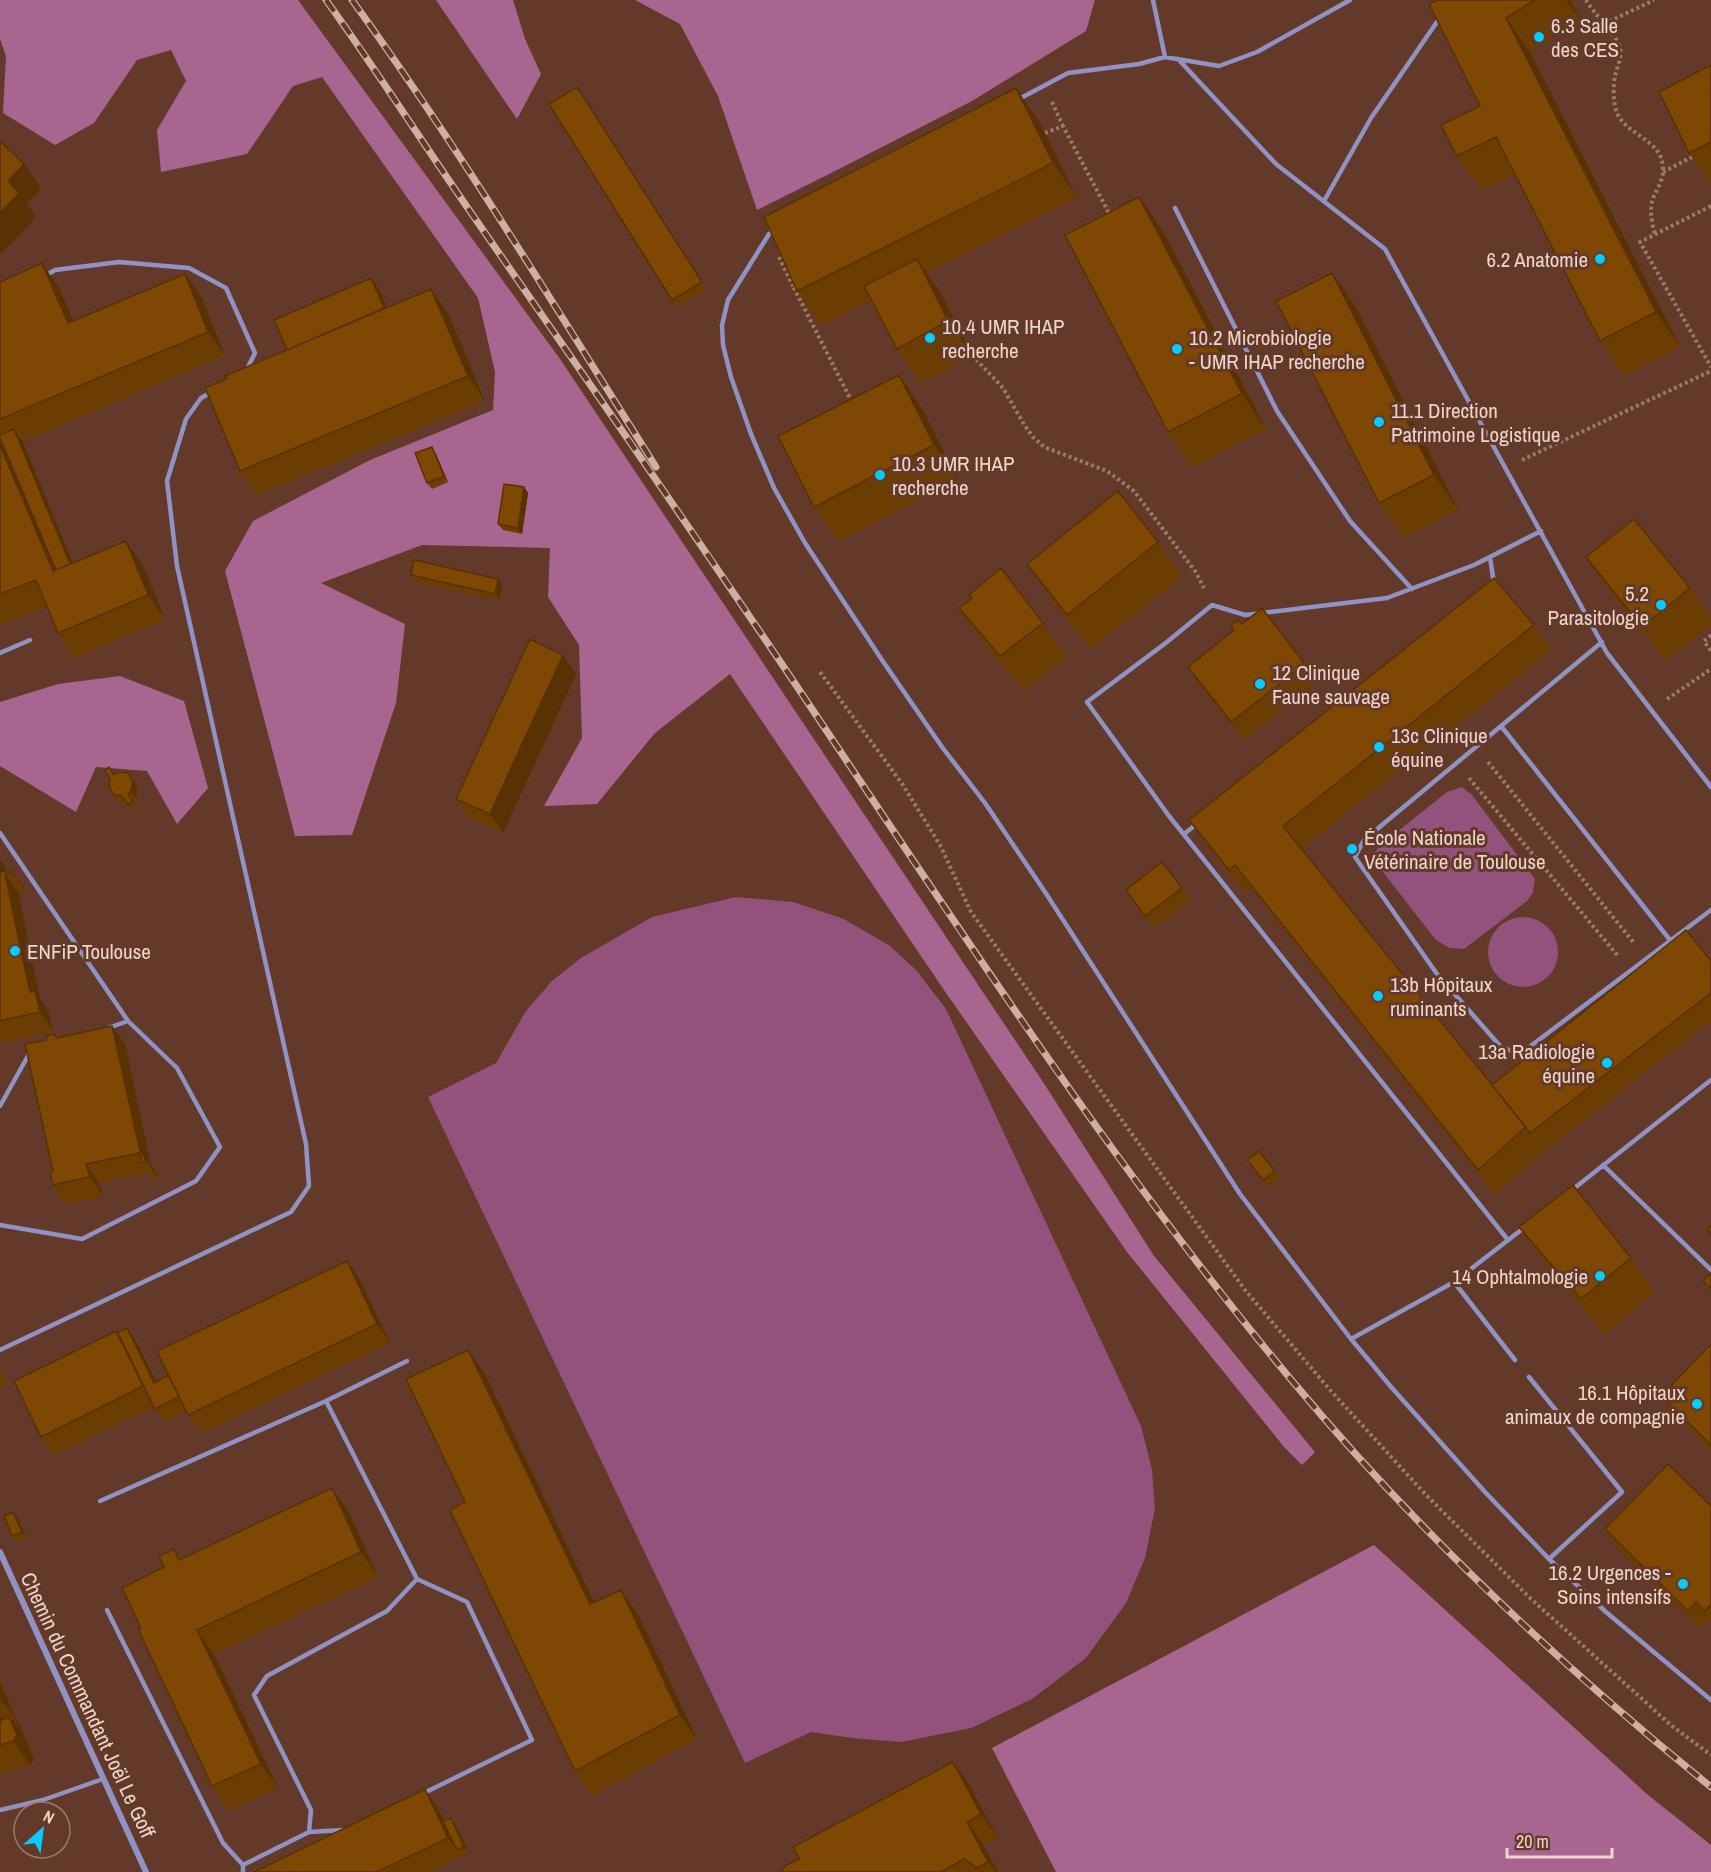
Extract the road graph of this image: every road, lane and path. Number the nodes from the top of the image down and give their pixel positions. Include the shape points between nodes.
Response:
1 (1153, 0) edge
2 (1350, 0) edge
3 (1586, 0) edge
4 (1654, 0) edge
5 (1445, 10) edge
6 (1604, 24) junction
7 (1165, 57) junction
8 (1178, 58) junction
9 (1012, 103) edge
10 (1045, 133) dead end
11 (1697, 155) edge
12 (1663, 172) junction
13 (1324, 201) junction
14 (1711, 206) edge
15 (1175, 208) dead end
16 (1112, 218) edge
17 (778, 228) edge
18 (768, 234) junction
19 (1655, 235) junction
20 (37, 280) edge
21 (802, 283) edge
22 (793, 286) junction
23 (972, 355) dead end
24 (1711, 369) edge
25 (244, 375) edge
26 (218, 389) edge
27 (854, 406) edge
28 (1506, 467) junction
29 (1541, 531) junction
30 (1490, 557) junction
31 (1412, 589) junction
32 (1486, 591) edge
33 (1212, 605) junction
34 (1699, 634) dead end
35 (1711, 635) edge
36 (30, 640) dead end
37 (1704, 641) junction
38 (1602, 642) junction
39 (1711, 651) edge
40 (0, 653) edge
41 (1711, 669) edge
42 (820, 672) dead end
43 (1652, 710) junction
44 (1501, 726) junction
45 (1476, 748) junction
46 (1457, 763) junction
47 (1711, 787) edge
48 (1201, 820) edge
49 (0, 834) edge
50 (1184, 834) junction
51 (1711, 910) edge
52 (1670, 940) junction
53 (1646, 959) junction
54 (1630, 971) junction
55 (128, 1021) junction
56 (106, 1028) edge
57 (30, 1053) edge
58 (1711, 1080) edge
59 (0, 1092) edge
60 (7, 1093) junction
61 (0, 1106) edge
62 (1603, 1165) junction
63 (1569, 1193) edge
64 (1534, 1220) edge
65 (0, 1225) edge
66 (1508, 1240) junction
67 (1711, 1270) edge
68 (1454, 1282) junction
69 (1352, 1339) junction
70 (0, 1350) edge
71 (1515, 1360) dead end
72 (406, 1361) dead end
73 (1529, 1377) dead end
74 (326, 1401) junction
75 (100, 1501) dead end
76 (0, 1552) edge
77 (1549, 1559) junction
78 (417, 1579) junction
79 (107, 1610) dead end
80 (1711, 1700) edge
81 (1711, 1755) edge
82 (103, 1779) junction
83 (419, 1795) edge
84 (0, 1810) edge
85 (348, 1830) edge
86 (309, 1832) junction
87 (243, 1865) junction
88 (146, 1872) edge
89 (243, 1872) edge

1 - 7 lane
2 - 8 lane via 1257,52 1219,66
3 - 6 path
4 - 6 path
5 - 13 lane via 1371,118
6 - 12 path via 1620,47 1615,77 1617,112 1660,152
7 - 8 lane
7 - 9 lane via 1068,73
8 - 13 lane via 1276,164
10 - 16 path via 1063,126
11 - 12 path
12 - 19 path via 1652,201
13 - 28 lane via 1385,249
14 - 19 path
15 - 31 lane via 1277,411 1350,521
17 - 18 lane
18 - 22 path
18 - 69 lane via 728,300 722,325 731,377 774,488 882,660 985,803 1240,1194
19 - 24 path via 1640,242
20 - 25 lane via 55,270 119,262 189,268 226,288 255,353
21 - 22 path
22 - 27 path
23 - 33 path via 1003,388 1025,426 1044,447 1107,471 1134,491 1195,571
24 - 28 path
26 - 70 lane via 201,398 186,419 166,481 177,566 306,1144 309,1186 291,1212
28 - 29 lane
29 - 30 lane
29 - 38 lane
30 - 31 lane
30 - 32 lane via 1494,583
31 - 33 lane via 1387,598 1245,615
33 - 50 lane via 1087,702
34 - 37 path
35 - 37 path
36 - 40 lane
37 - 39 path
38 - 43 lane
38 - 44 lane
41 - 43 path
42 - 81 path via 903,785 940,845 971,912 1245,1290 1434,1503 1530,1598 1672,1726
43 - 47 lane
44 - 45 lane
44 - 52 lane
45 - 46 lane
45 - 53 path
46 - 54 path
46 - 54 lane via 1364,840 1354,857 1437,974 1501,1047 1520,1054
48 - 50 lane
49 - 55 lane
50 - 66 lane
51 - 52 lane
52 - 53 lane
53 - 54 lane
55 - 56 lane
55 - 65 lane via 177,1068 220,1147 196,1181 82,1239
57 - 60 lane
58 - 62 lane
59 - 60 lane
60 - 61 lane
62 - 63 lane
62 - 67 lane
64 - 66 lane
66 - 68 lane
68 - 69 lane
68 - 71 lane
69 - 77 lane
72 - 74 lane
73 - 77 lane via 1622,1491
74 - 75 lane
74 - 78 lane
76 - 82 street, Chemin du Commandant Joël Le Goff
77 - 80 lane
78 - 83 lane via 467,1602 532,1740
78 - 86 lane via 387,1611 267,1676 254,1695 311,1810
79 - 87 lane via 223,1843
82 - 84 lane
82 - 88 street, Chemin du Commandant Joël Le Goff
85 - 86 lane
86 - 87 lane
87 - 89 lane

